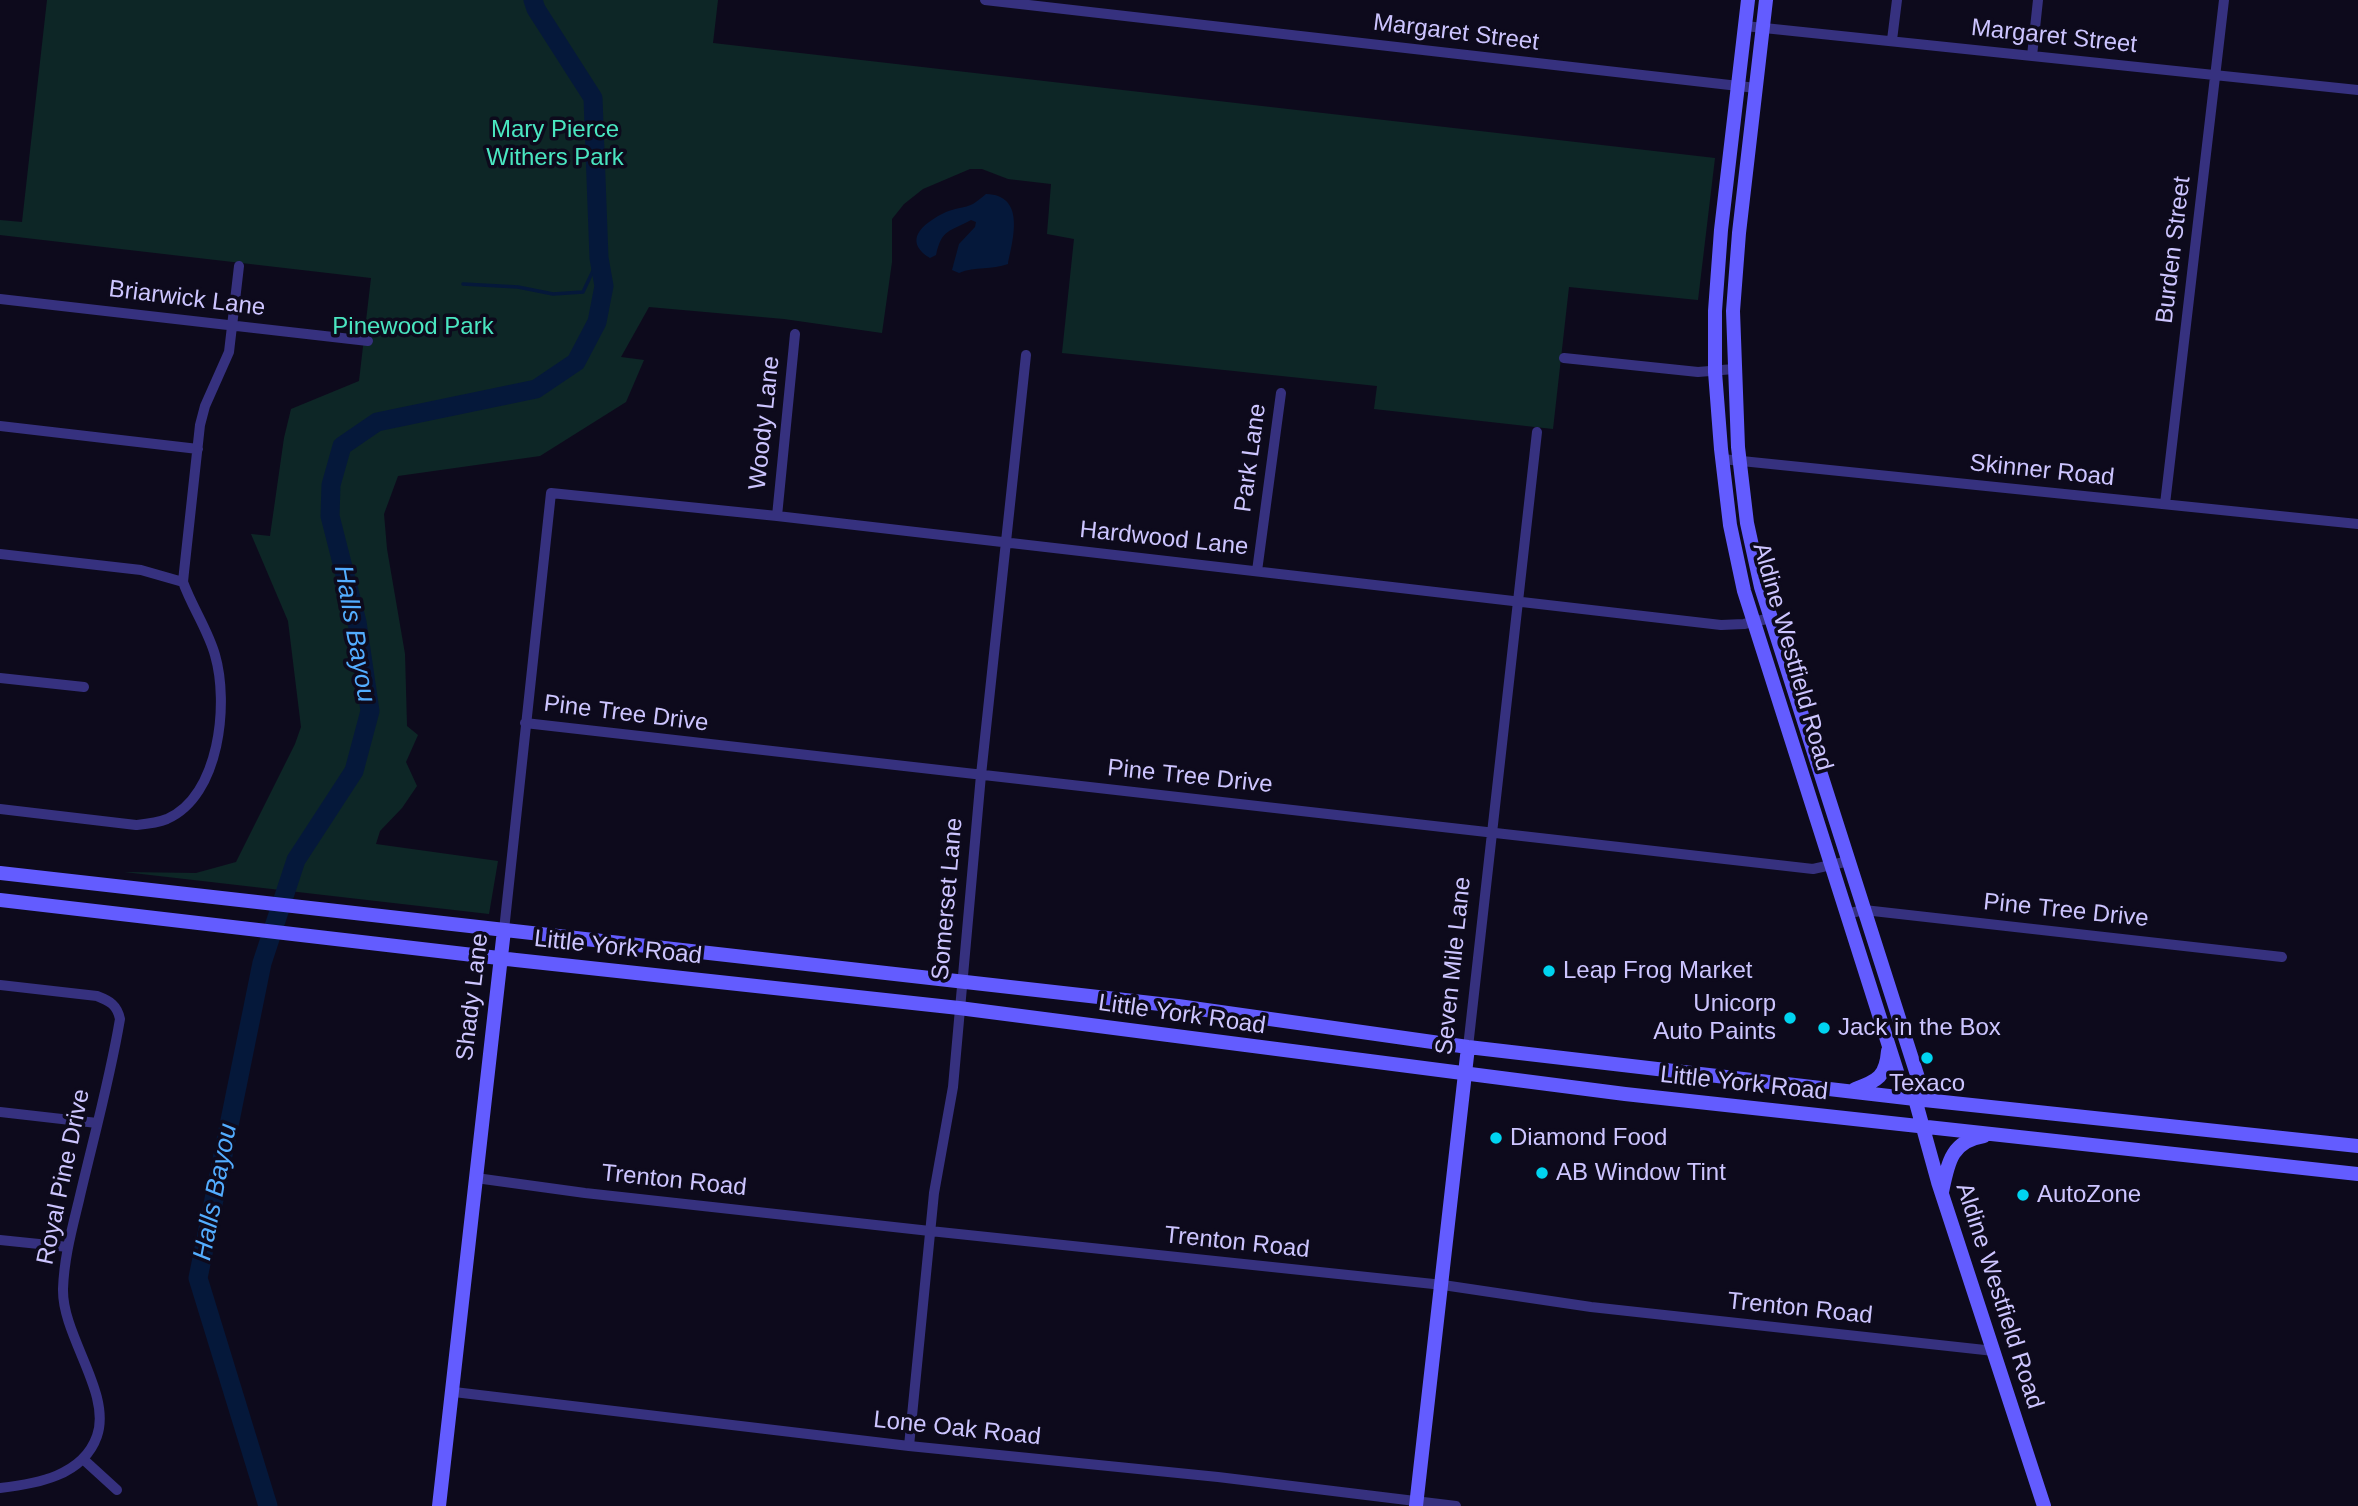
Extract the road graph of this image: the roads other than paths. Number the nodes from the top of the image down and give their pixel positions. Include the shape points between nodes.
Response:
1 (985, 0) edge
2 (1748, 0) edge
3 (1766, 0) edge
4 (1897, 0) edge
5 (2038, 0) edge
6 (2224, 0) edge
7 (1745, 26) junction
8 (1763, 27) junction
9 (1892, 40) junction
10 (2032, 56) junction
11 (2215, 75) junction
12 (1738, 86) junction
13 (1756, 88) junction
14 (2358, 90) edge
15 (1721, 230) junction
16 (1739, 233) junction
17 (239, 265) dead end
18 (0, 299) edge
19 (233, 325) junction
20 (795, 334) dead end
21 (368, 341) dead end
22 (1026, 355) dead end
23 (1564, 358) dead end
24 (1734, 369) junction
25 (1715, 372) junction
26 (1281, 393) dead end
27 (1736, 408) junction
28 (1718, 409) junction
29 (0, 426) edge
30 (1537, 432) dead end
31 (198, 449) junction
32 (1722, 459) junction
33 (1740, 461) junction
34 (551, 493) joint
35 (2165, 504) junction
36 (777, 516) junction
37 (2358, 524) edge
38 (1007, 543) junction
39 (0, 554) edge
40 (1257, 571) junction
41 (183, 582) junction
42 (1517, 601) junction
43 (1771, 618) junction
44 (1754, 622) junction
45 (0, 678) edge
46 (84, 687) dead end
47 (525, 723) junction
48 (981, 775) junction
49 (0, 809) edge
50 (1492, 832) junction
51 (1849, 861) junction
52 (1831, 866) junction
53 (2, 873) edge
54 (1, 900) edge
55 (1864, 910) junction
56 (1846, 914) junction
57 (504, 930) junction
58 (2281, 957) dead end
59 (501, 958) junction
60 (962, 981) junction
61 (0, 985) edge
62 (959, 1008) junction
63 (1888, 1042) junction
64 (1468, 1046) junction
65 (1465, 1074) junction
66 (1851, 1090) junction
67 (1915, 1099) junction
68 (0, 1112) edge
69 (97, 1123) junction
70 (1922, 1126) junction
71 (1996, 1134) junction
72 (2358, 1146) edge
73 (2358, 1174) edge
74 (476, 1178) junction
75 (1941, 1193) junction
76 (930, 1231) junction
77 (0, 1240) edge
78 (68, 1247) junction
79 (1443, 1285) junction
80 (1994, 1351) junction
81 (454, 1392) junction
82 (909, 1446) junction
83 (83, 1459) junction
84 (0, 1488) edge
85 (117, 1490) dead end
86 (1416, 1504) edge
87 (439, 1506) edge
88 (1455, 1506) edge
89 (2043, 1506) edge

1 - 12 street, Margaret Street
2 - 7 main road, Aldine Westfield Road
3 - 8 main road, Aldine Westfield Road
4 - 9 street
5 - 10 street
6 - 11 street, Burden Street
7 - 8 street, Margaret Street
7 - 12 main road, Aldine Westfield Road
8 - 9 street, Margaret Street
8 - 13 main road, Aldine Westfield Road
9 - 10 street, Margaret Street
10 - 11 street, Margaret Street
11 - 14 street, Margaret Street
11 - 35 street, Burden Street
12 - 13 street, Margaret Street
12 - 15 main road, Aldine Westfield Road
13 - 16 main road, Aldine Westfield Road
15 - 16 main road
15 - 25 main road, Aldine Westfield Road
16 - 24 main road, Aldine Westfield Road via 1732,311
17 - 19 street
18 - 19 street, Briarwick Lane
19 - 21 street, Briarwick Lane
19 - 31 street via 223,369 205,406
20 - 36 street, Woody Lane
22 - 38 street, Somerset Lane
23 - 25 street
24 - 25 street
24 - 27 main road, Aldine Westfield Road
25 - 28 main road, Aldine Westfield Road
26 - 40 street, Park Lane
27 - 28 main road
27 - 33 main road, Aldine Westfield Road
28 - 32 main road, Aldine Westfield Road
29 - 31 street
30 - 42 street, Seven Mile Lane
31 - 41 street
32 - 33 street, Skinner Road
32 - 44 main road, Aldine Westfield Road via 1730,524
33 - 35 street, Skinner Road
33 - 43 main road, Aldine Westfield Road via 1747,523
34 - 36 street, Hardwood Lane
34 - 47 street, Shady Lane
35 - 37 street, Skinner Road
36 - 38 street, Hardwood Lane
38 - 40 street, Hardwood Lane
38 - 48 street, Somerset Lane
39 - 41 street via 141,570
40 - 42 street, Hardwood Lane
41 - 49 street via 215,655 221,722 218,742 192,800 168,819 136,825
42 - 44 street, Hardwood Lane via 1721,625
42 - 50 street, Seven Mile Lane
43 - 44 street, Hardwood Lane
43 - 51 main road, Aldine Westfield Road
44 - 52 main road, Aldine Westfield Road
45 - 46 street
47 - 48 street, Pine Tree Drive
47 - 57 street, Shady Lane
48 - 50 street, Pine Tree Drive
48 - 60 street, Somerset Lane
50 - 52 street, Pine Tree Drive via 1813,869
50 - 64 street, Seven Mile Lane
51 - 52 street, Pine Tree Drive
51 - 55 main road, Aldine Westfield Road
52 - 56 main road, Aldine Westfield Road
53 - 54 main road
53 - 57 main road, Little York Road
54 - 59 main road, Little York Road
55 - 56 street, Pine Tree Drive
55 - 58 street, Pine Tree Drive
55 - 67 main road, Aldine Westfield Road via 1920,1084
56 - 63 main road, Aldine Westfield Road
57 - 59 main road, Shady Lane
57 - 60 main road, Little York Road
59 - 62 main road, Little York Road
59 - 74 main road, Shady Lane
60 - 62 street, Somerset Lane
60 - 64 main road, Little York Road
61 - 69 street, Royal Pine Drive via 90,995 118,1008 120,1019
62 - 65 main road, Little York Road
62 - 76 street, Somerset Lane via 951,1105
63 - 66 main road via 1887,1067 1881,1076
63 - 67 main road, Aldine Westfield Road via 1901,1083
64 - 65 main road, Seven Mile Lane
64 - 66 main road, Little York Road
65 - 70 main road, Little York Road
65 - 79 main road, Seven Mile Lane
66 - 67 main road, Little York Road
67 - 70 main road, Aldine Westfield Road
67 - 72 main road, Little York Road
68 - 69 street
69 - 78 street, Royal Pine Drive
70 - 71 main road, Little York Road
70 - 75 main road, Aldine Westfield Road
71 - 73 main road, Little York Road
71 - 75 main road via 1970,1138 1958,1147
74 - 76 street, Trenton Road
74 - 81 main road, Shady Lane
75 - 80 main road, Aldine Westfield Road
76 - 79 street, Trenton Road
76 - 82 street, Somerset Lane
77 - 78 street
78 - 83 street, Royal Pine Drive via 63,1291 66,1314 100,1412 98,1434
79 - 80 street, Trenton Road via 1591,1307
79 - 86 main road, Seven Mile Lane
80 - 89 main road, Aldine Westfield Road
81 - 82 street, Lone Oak Road
81 - 87 main road, Shady Lane
82 - 86 street, Lone Oak Road via 1218,1477
83 - 84 street via 57,1476
83 - 85 street
86 - 88 street, Lone Oak Road

